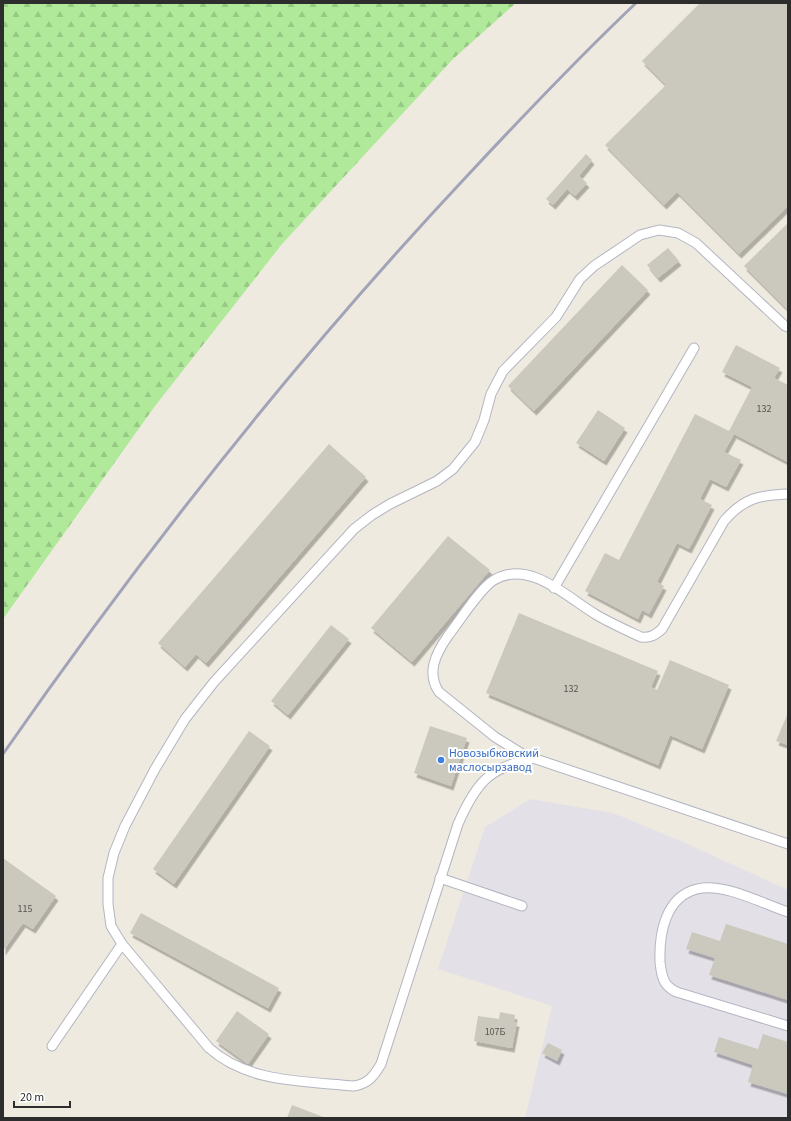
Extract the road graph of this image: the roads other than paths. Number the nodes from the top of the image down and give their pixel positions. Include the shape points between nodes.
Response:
1 (788, 327) edge
2 (694, 348) dead end
3 (788, 494) edge
4 (554, 588) junction
5 (534, 758) junction
6 (788, 844) edge
7 (440, 878) junction
8 (522, 906) dead end
9 (788, 912) edge
10 (122, 944) junction
11 (788, 1026) edge
12 (52, 1046) dead end

1 - 10 lane via 696,243 678,233 659,230 640,235 594,266 580,279 556,317 503,371 491,394 475,442 466,456 437,481 390,504 354,530 214,682 185,719 125,826 114,853 108,878 108,904 111,926
2 - 4 lane
3 - 4 lane via 752,498 724,520 662,629 648,638 613,624
4 - 5 lane via 534,577 522,574 502,576 493,580 484,588 445,642 432,674 433,683 439,692 509,747
5 - 6 lane
5 - 7 lane via 515,762 497,770 474,792 458,824
7 - 8 lane
7 - 10 lane via 381,1064 370,1080 362,1085 279,1078 246,1071 226,1061 209,1048
9 - 11 lane via 715,888 696,889 683,896 670,909 661,934 660,950 663,978 668,987
10 - 12 lane

